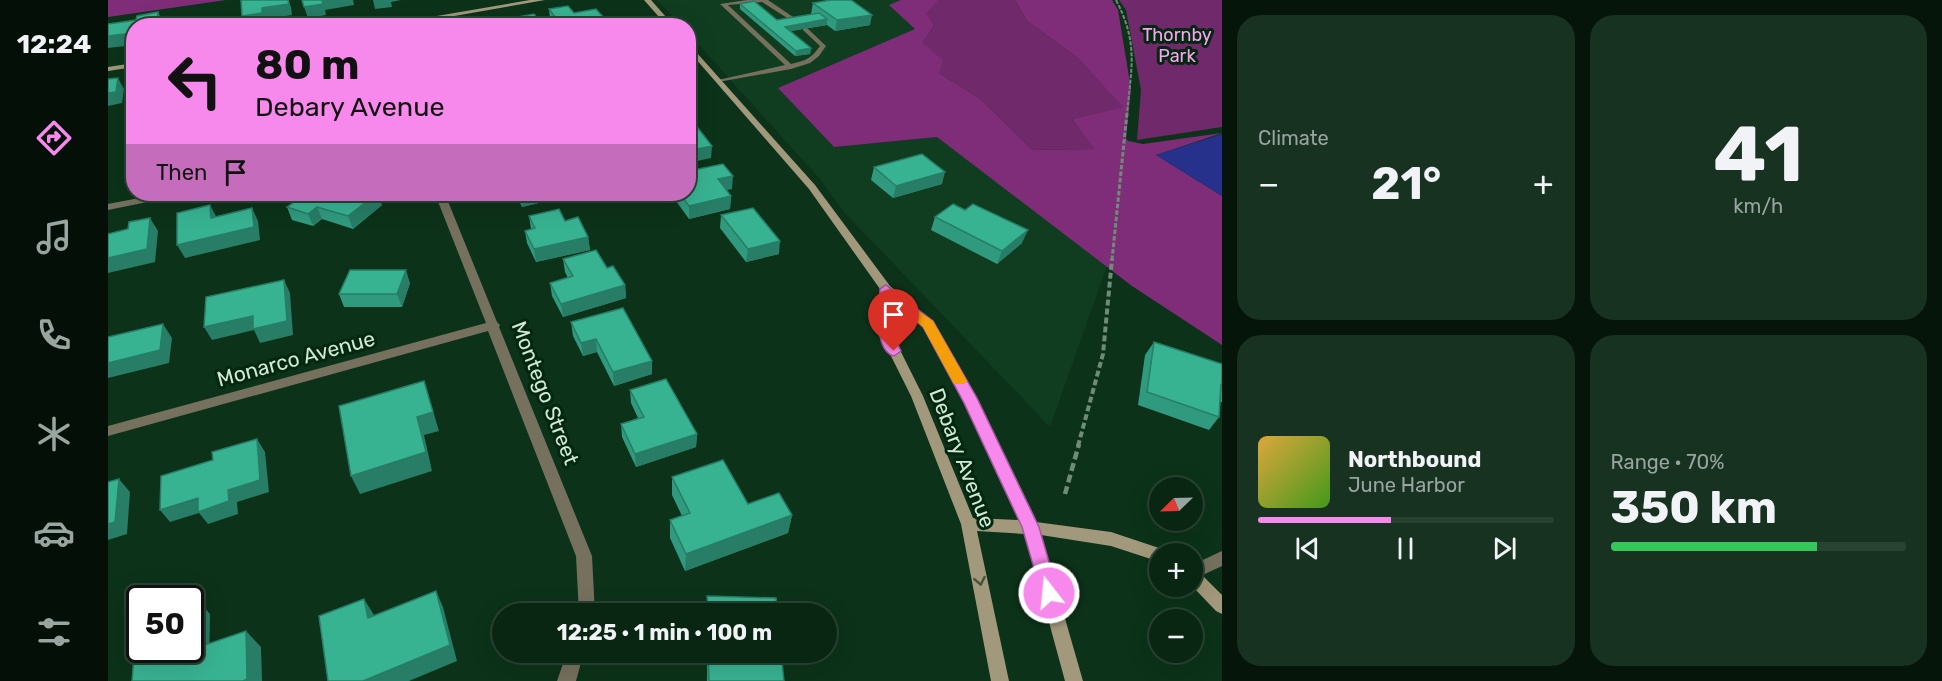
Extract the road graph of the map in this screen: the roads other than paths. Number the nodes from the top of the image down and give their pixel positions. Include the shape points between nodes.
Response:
1 (542, 0) edge
2 (647, 0) edge
3 (764, 0) edge
4 (431, 18) edge
5 (664, 18) edge
6 (797, 22) edge
7 (805, 29) edge
8 (696, 54) edge
9 (126, 66) edge
10 (791, 68) junction
11 (108, 69) edge
12 (720, 81) junction
13 (138, 201) edge
14 (443, 201) edge
15 (108, 207) edge
16 (886, 289) junction
17 (494, 325) junction
18 (108, 431) edge
19 (968, 524) junction
20 (1030, 527) junction
21 (1149, 552) edge
22 (1222, 558) edge
23 (1203, 568) edge
24 (1203, 586) edge
25 (586, 603) edge
26 (1222, 606) edge
27 (573, 663) edge
28 (566, 681) edge
29 (999, 681) edge
30 (1074, 681) edge

1 - 4 main road
2 - 5 main road
3 - 6 lane
3 - 10 lane via 723,4
7 - 10 lane via 823,46 808,62
8 - 12 main road, Debary Avenue
9 - 11 main road
10 - 12 lane
12 - 16 main road, Debary Avenue via 812,187
13 - 15 street
14 - 17 street, Montego Street
16 - 19 main road, Debary Avenue via 885,332 917,396
16 - 20 main road, Debary Avenue via 928,324 972,402
17 - 18 street, Monarco Avenue
17 - 25 street, Montego Street via 584,556
19 - 20 main road
19 -> 29 main road, Debary Avenue
20 - 21 main road via 1112,540
20 - 30 main road, Debary Avenue
22 - 23 street
24 - 26 main road
27 - 28 street

